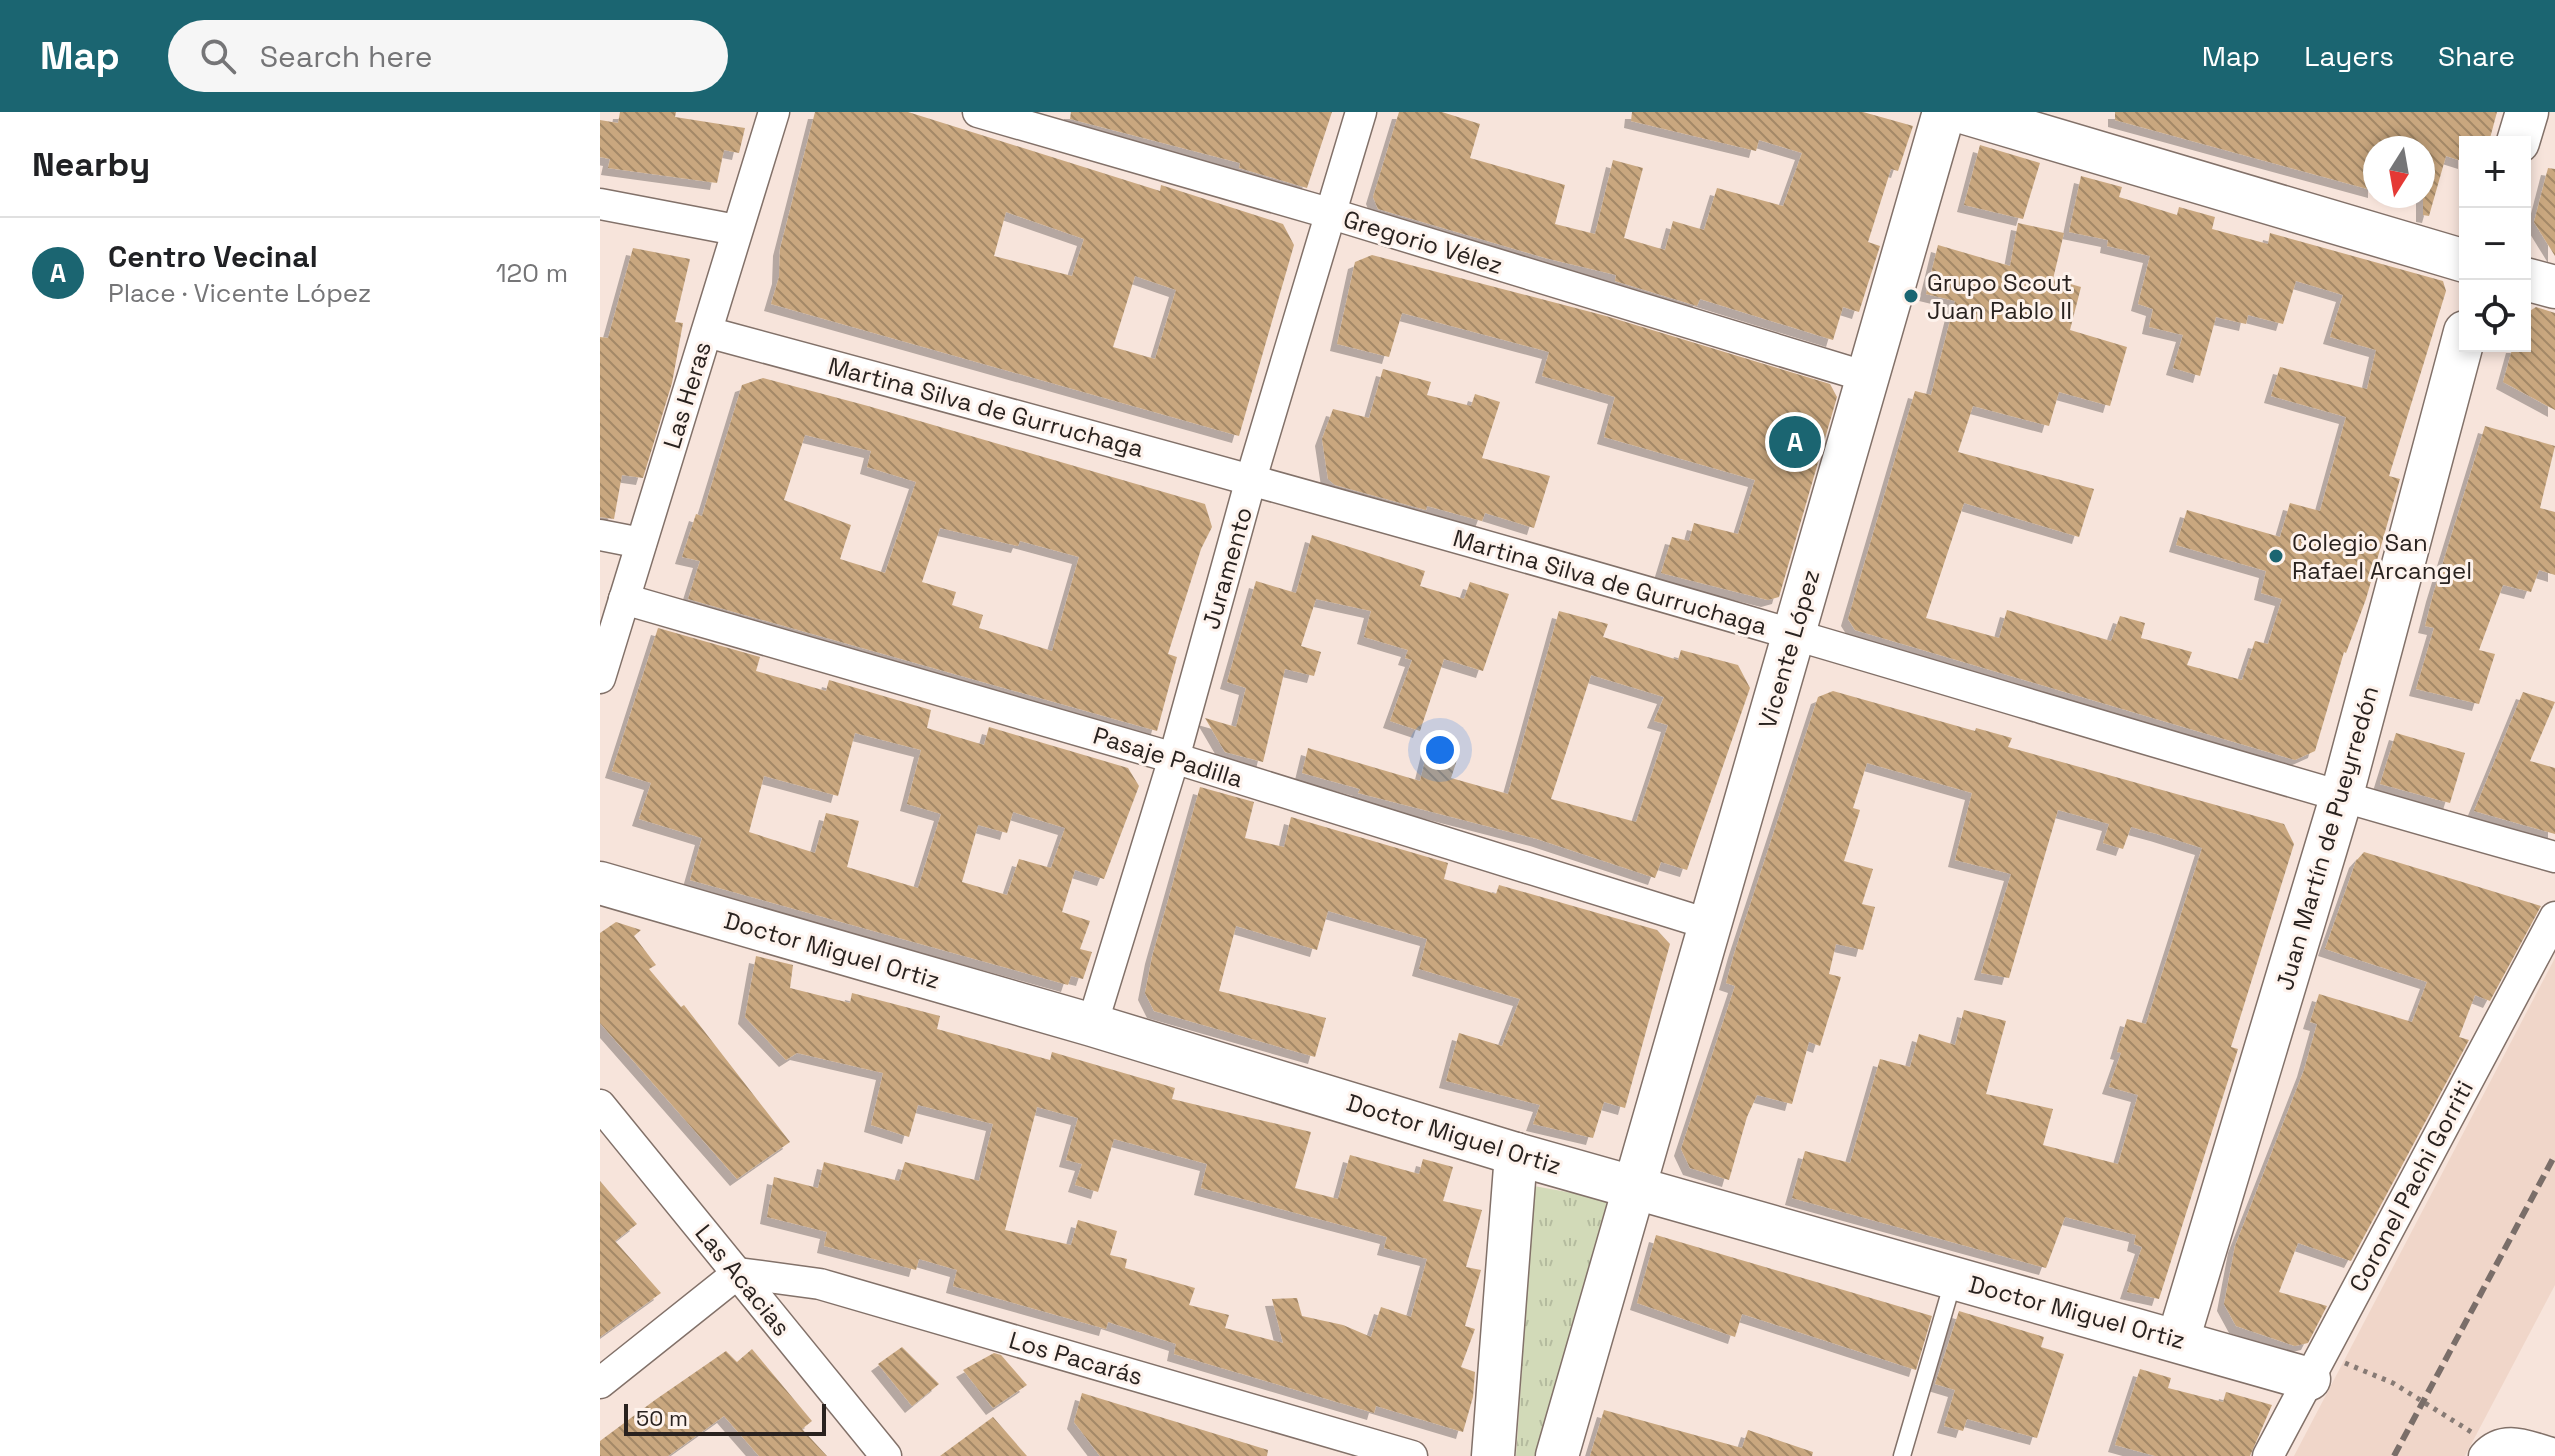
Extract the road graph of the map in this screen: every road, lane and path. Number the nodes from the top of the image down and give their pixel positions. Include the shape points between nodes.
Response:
1 (774, 112) edge
2 (978, 112) edge
3 (1361, 112) edge
4 (1944, 112) edge
5 (1962, 112) edge
6 (2527, 112) edge
7 (2520, 136) edge
8 (600, 204) edge
9 (1332, 214) junction
10 (736, 230) junction
11 (2459, 259) edge
12 (2529, 280) edge
13 (2555, 287) edge
14 (707, 332) junction
15 (2460, 352) edge
16 (1867, 377) junction
17 (1251, 479) junction
18 (600, 535) edge
19 (641, 543) junction
20 (624, 599) junction
21 (1794, 635) junction
22 (600, 678) edge
23 (1174, 758) junction
24 (2341, 798) junction
25 (2555, 857) edge
26 (600, 883) edge
27 (2555, 917) edge
28 (1708, 924) junction
29 (1092, 1025) junction
30 (600, 1105) edge
31 (1516, 1154) junction
32 (1635, 1187) junction
33 (738, 1273) junction
34 (1954, 1278) junction
35 (2178, 1340) junction
36 (2316, 1366) junction
37 (600, 1383) edge
38 (2488, 1451) edge
39 (2555, 1454) edge
40 (886, 1456) edge
41 (1412, 1456) edge
42 (1493, 1456) edge
43 (1557, 1456) edge
44 (1902, 1456) edge
45 (2268, 1456) edge

1 - 10 street, Las Heras
2 - 9 street, Gregorio Vélez
3 - 9 street, Juramento
4 - 16 street, Vicente López
5 - 11 street
6 - 7 street
8 - 10 street
9 - 16 street, Gregorio Vélez
9 - 17 street, Juramento
10 - 14 street, Las Heras
12 - 13 street
14 - 17 street, Martina Silva de Gurruchaga
14 - 19 street, Las Heras
15 - 24 street, Juan Martín de Pueyrredón
16 - 21 street, Vicente López
17 - 21 street, Martina Silva de Gurruchaga
17 - 23 street, Juramento
18 - 19 street
19 - 20 street, Las Heras
20 - 22 street, Las Heras
20 - 23 street, Pasaje Padilla
21 - 24 street, Martina Silva de Gurruchaga
21 - 28 street, Vicente López
23 - 28 street, Pasaje Padilla
23 - 29 street, Juramento
24 - 25 street, Martina Silva de Gurruchaga
24 - 35 street, Juan Martín de Pueyrredón
26 - 29 street, Doctor Miguel Ortiz
27 - 36 street, Coronel Pachi Gorriti
28 - 32 street, Vicente López
29 - 31 street, Doctor Miguel Ortiz
30 - 33 street, Las Acacias
31 - 32 street, Doctor Miguel Ortiz
31 - 42 street
32 - 34 street, Doctor Miguel Ortiz
32 - 43 street, Vicente López
33 - 37 street
33 - 40 street, Las Acacias
33 - 41 street, Los Pacarás via 820,1284
34 - 35 street, Doctor Miguel Ortiz
34 - 44 lane
35 - 36 street, Doctor Miguel Ortiz
36 - 38 path via 2393,1383
36 - 45 street, Coronel Pachi Gorriti
38 - 39 street via 2509,1441

